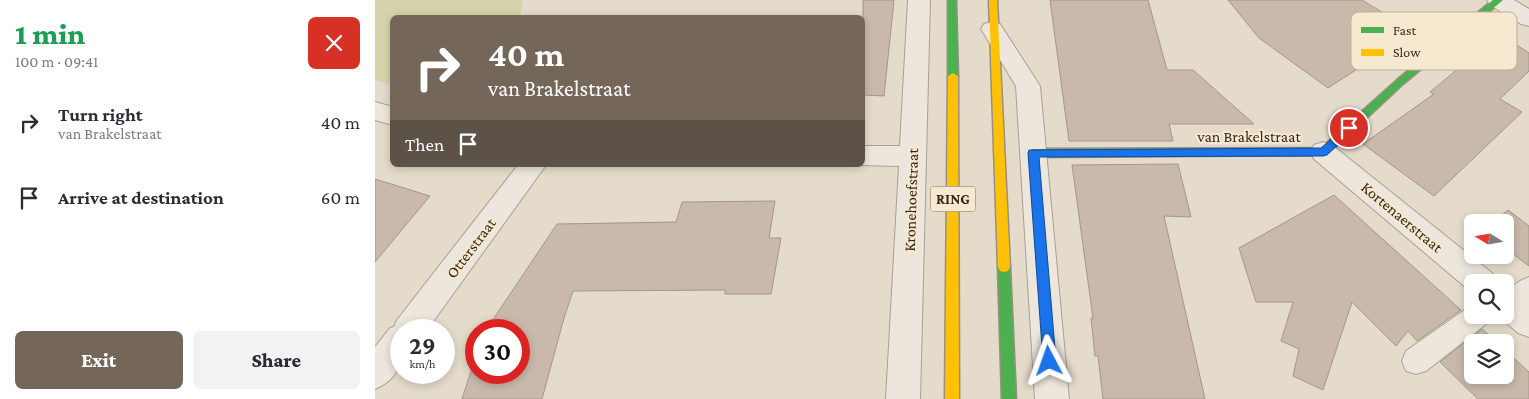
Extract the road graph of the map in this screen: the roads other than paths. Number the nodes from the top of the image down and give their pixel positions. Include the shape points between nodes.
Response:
1 (919, 0) edge
2 (952, 0) edge
3 (993, 0) edge
4 (1498, 0) edge
5 (1484, 12) edge
6 (1529, 19) edge
7 (992, 29) junction
8 (1414, 70) edge
9 (375, 111) edge
10 (390, 115) edge
11 (1323, 152) junction
12 (1033, 153) junction
13 (865, 156) edge
14 (913, 156) junction
15 (531, 167) edge
16 (1471, 274) edge
17 (416, 319) edge
18 (1465, 324) edge
19 (390, 353) edge
20 (1417, 361) dead end
21 (375, 373) edge
22 (903, 399) edge
23 (951, 399) edge
24 (1009, 399) edge
25 (1052, 399) edge

1 - 14 street, Kronehoefstraat
2 - 23 main road, RING
3 - 7 main road, RING
4 - 5 main road, van Brakelstraat
4 - 6 street
7 - 12 street via 1028,86
7 - 24 main road, RING
8 - 11 main road, van Brakelstraat
9 - 10 street
11 - 12 main road, van Brakelstraat
11 - 16 street, Kortenaerstraat
12 - 25 street
13 - 14 street
14 - 22 street, Kronehoefstraat
15 - 17 street, Otterstraat
18 - 20 lane
19 - 21 street

